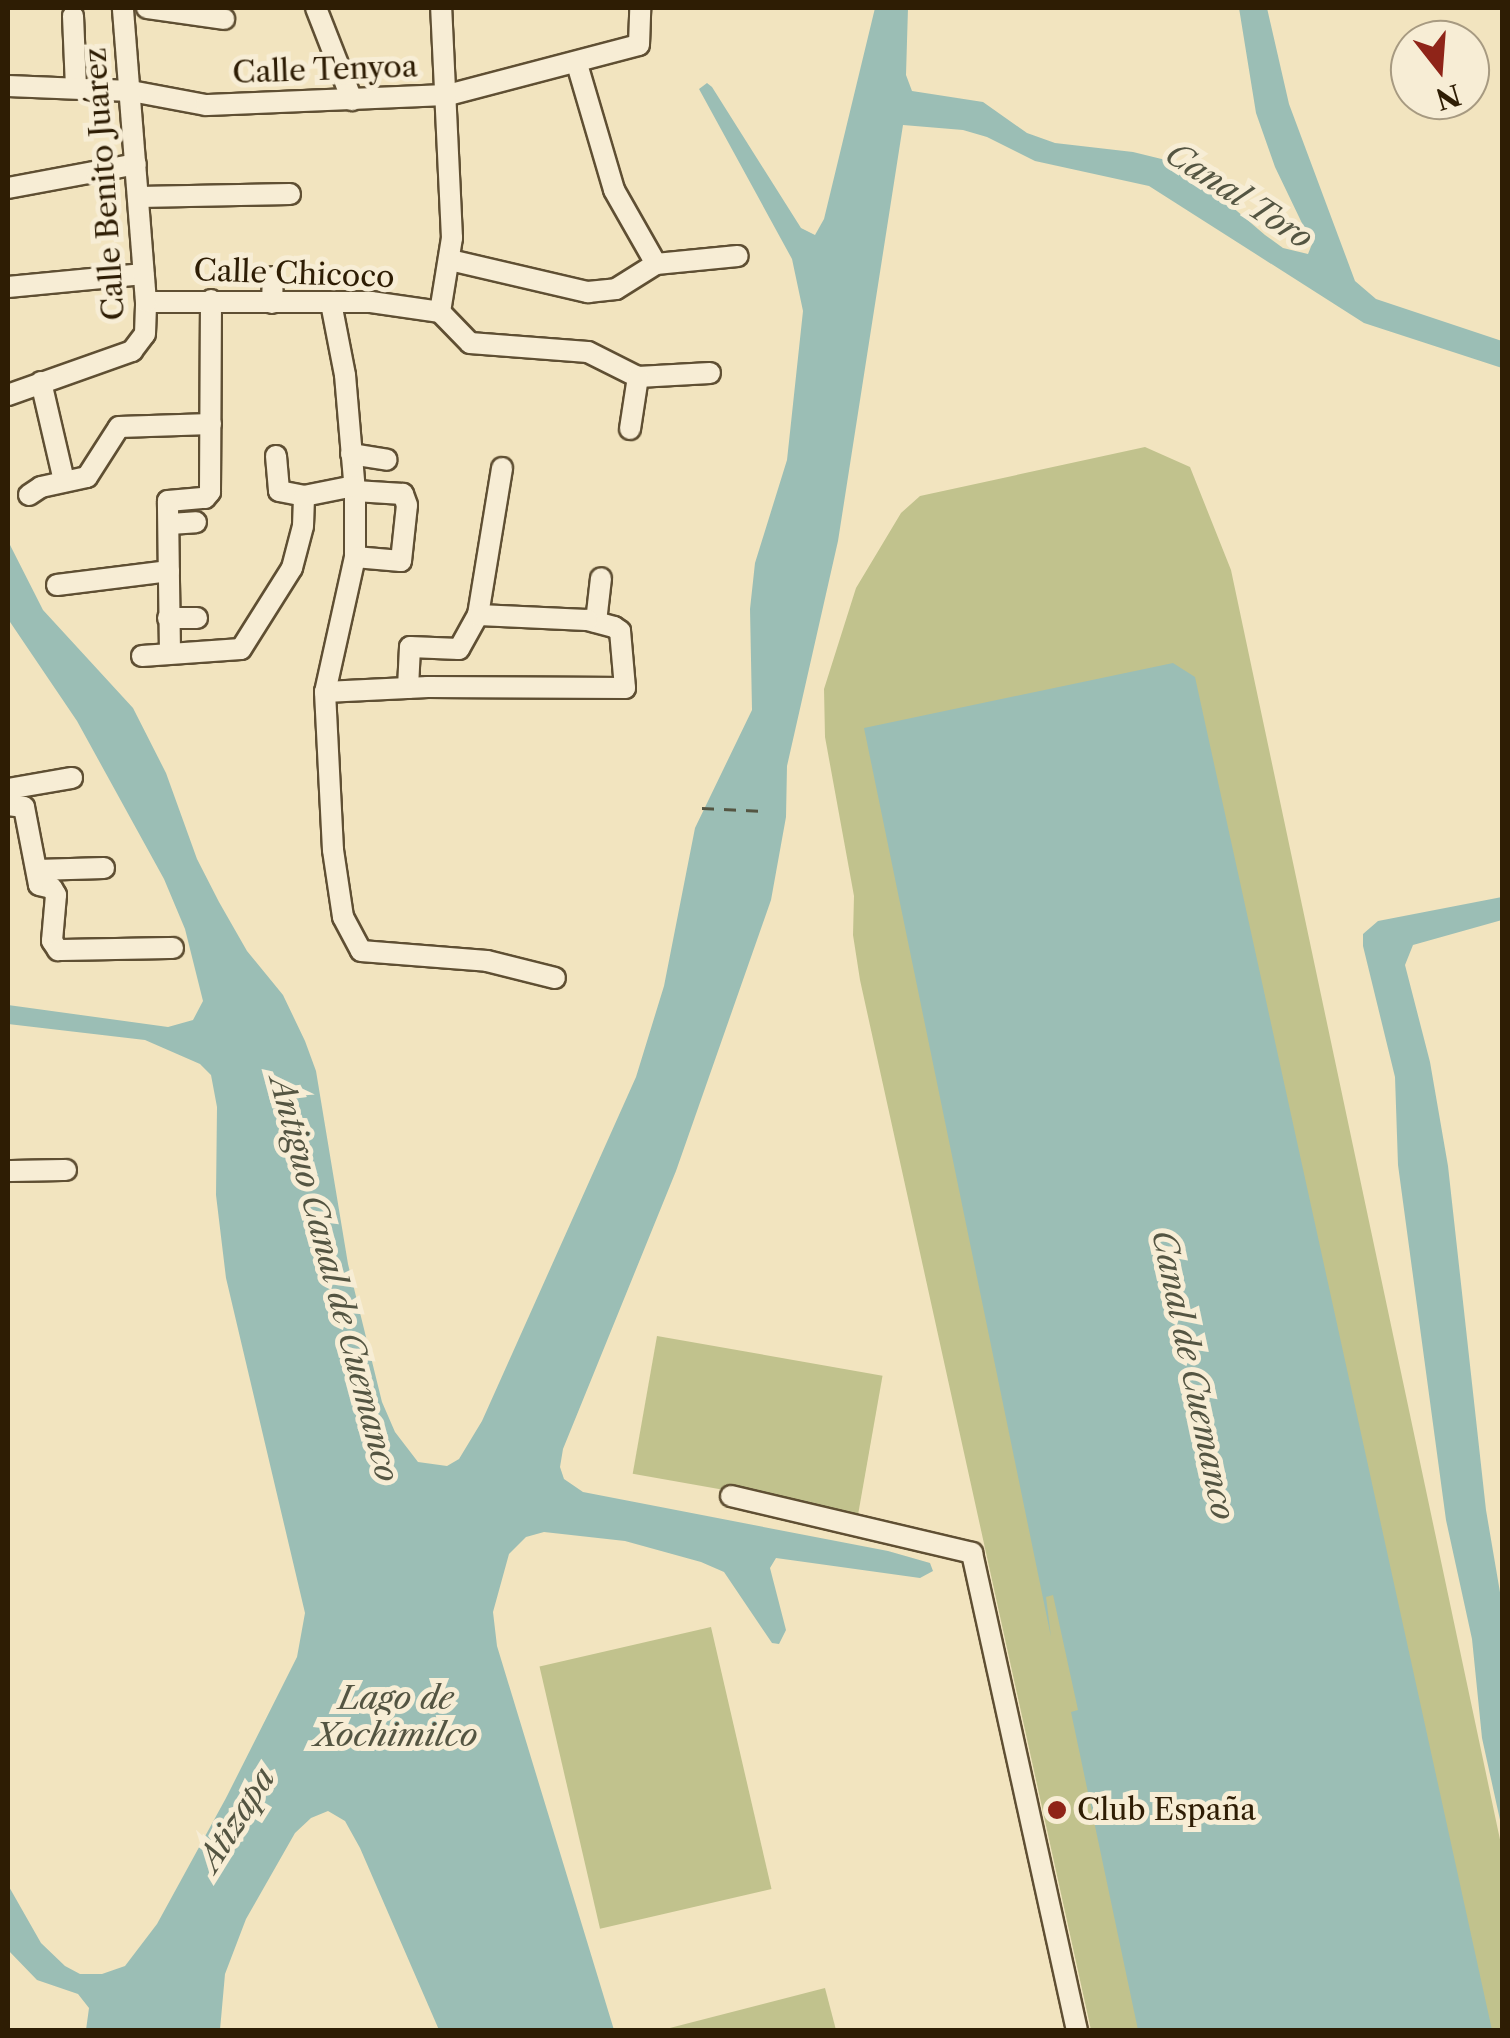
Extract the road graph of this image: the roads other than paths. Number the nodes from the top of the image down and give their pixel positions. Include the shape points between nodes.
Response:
1 (124, 8) edge
2 (147, 8) edge
3 (316, 8) edge
4 (441, 8) edge
5 (640, 8) edge
6 (73, 16) dead end
7 (224, 18) dead end
8 (577, 64) junction
9 (8, 86) edge
10 (76, 87) junction
11 (131, 91) junction
12 (448, 95) junction
13 (352, 100) junction
14 (136, 164) junction
15 (8, 188) edge
16 (290, 194) dead end
17 (138, 197) junction
18 (738, 256) dead end
19 (450, 260) junction
20 (656, 264) junction
21 (143, 274) junction
22 (274, 277) dead end
23 (8, 287) edge
24 (211, 300) junction
25 (146, 302) junction
26 (272, 303) junction
27 (331, 303) junction
28 (440, 312) junction
29 (710, 372) dead end
30 (638, 377) junction
31 (41, 382) junction
32 (8, 395) edge
33 (210, 424) junction
34 (630, 428) dead end
35 (351, 454) junction
36 (276, 456) dead end
37 (387, 460) dead end
38 (502, 468) dead end
39 (64, 481) junction
40 (355, 488) junction
41 (29, 495) dead end
42 (304, 496) junction
43 (196, 522) dead end
44 (170, 524) junction
45 (355, 557) junction
46 (169, 572) junction
47 (601, 578) dead end
48 (57, 586) dead end
49 (478, 614) junction
50 (196, 618) dead end
51 (163, 622) junction
52 (596, 622) junction
53 (170, 652) junction
54 (142, 656) dead end
55 (408, 688) junction
56 (326, 692) junction
57 (72, 778) dead end
58 (8, 789) edge
59 (8, 806) edge
60 (104, 868) dead end
61 (37, 870) junction
62 (173, 948) dead end
63 (555, 978) dead end
64 (66, 1170) dead end
65 (8, 1171) edge
66 (731, 1496) dead end
67 (1076, 2030) edge

1 - 11 street, Calle Benito Juárez
2 - 7 street
3 - 13 street
4 - 12 street
5 - 8 street, Calle Tenyoa via 639,45
6 - 10 street
8 - 12 street, Calle Tenyoa
8 - 20 street via 614,190
9 - 10 street, Calle Tenyoa
10 - 11 street, Calle Tenyoa
11 - 13 street, Calle Tenyoa via 206,105
11 - 14 street, Calle Benito Juárez
12 - 13 street, Calle Tenyoa
12 - 19 street
14 - 15 street
14 - 17 street, Calle Benito Juárez
16 - 17 street
17 - 21 street, Calle Benito Juárez
18 - 20 street
19 - 20 street via 588,292 616,289
19 - 28 street
21 - 23 street
21 - 25 street, Calle Benito Juárez
22 - 26 street
24 - 25 street, Calle Chicoco
24 - 26 street, Calle Chicoco
24 - 33 street
25 - 31 street, Calle Benito Juárez via 145,334 132,351
26 - 27 street, Calle Chicoco
27 - 28 street, Calle Chicoco
27 - 35 street
28 - 30 street via 470,343 588,352
29 - 30 street
30 - 34 street
31 - 32 street
31 - 39 street
33 - 39 street via 119,427 87,477
33 - 44 street via 210,492 204,498 170,498
35 - 37 street
35 - 40 street
36 - 42 street via 278,492
38 - 49 street
39 - 41 street
40 - 42 street
40 - 45 street
40 - 45 street via 403,494 407,506 401,561
42 - 53 street via 292,568 250,642 230,653
43 - 44 street
44 - 46 street
45 - 56 street
46 - 48 street
46 - 51 street
47 - 52 street
49 - 52 street
49 - 55 street via 460,649 410,646
50 - 51 street
51 - 53 street
52 - 55 street via 620,631 622,690
53 - 54 street
55 - 56 street
56 - 63 street via 333,850 343,917 361,951 486,961
57 - 58 street
59 - 61 street via 24,807
60 - 61 street
61 - 62 street via 39,885 56,895 52,942 58,950
64 - 65 street
66 - 67 street via 972,1553

